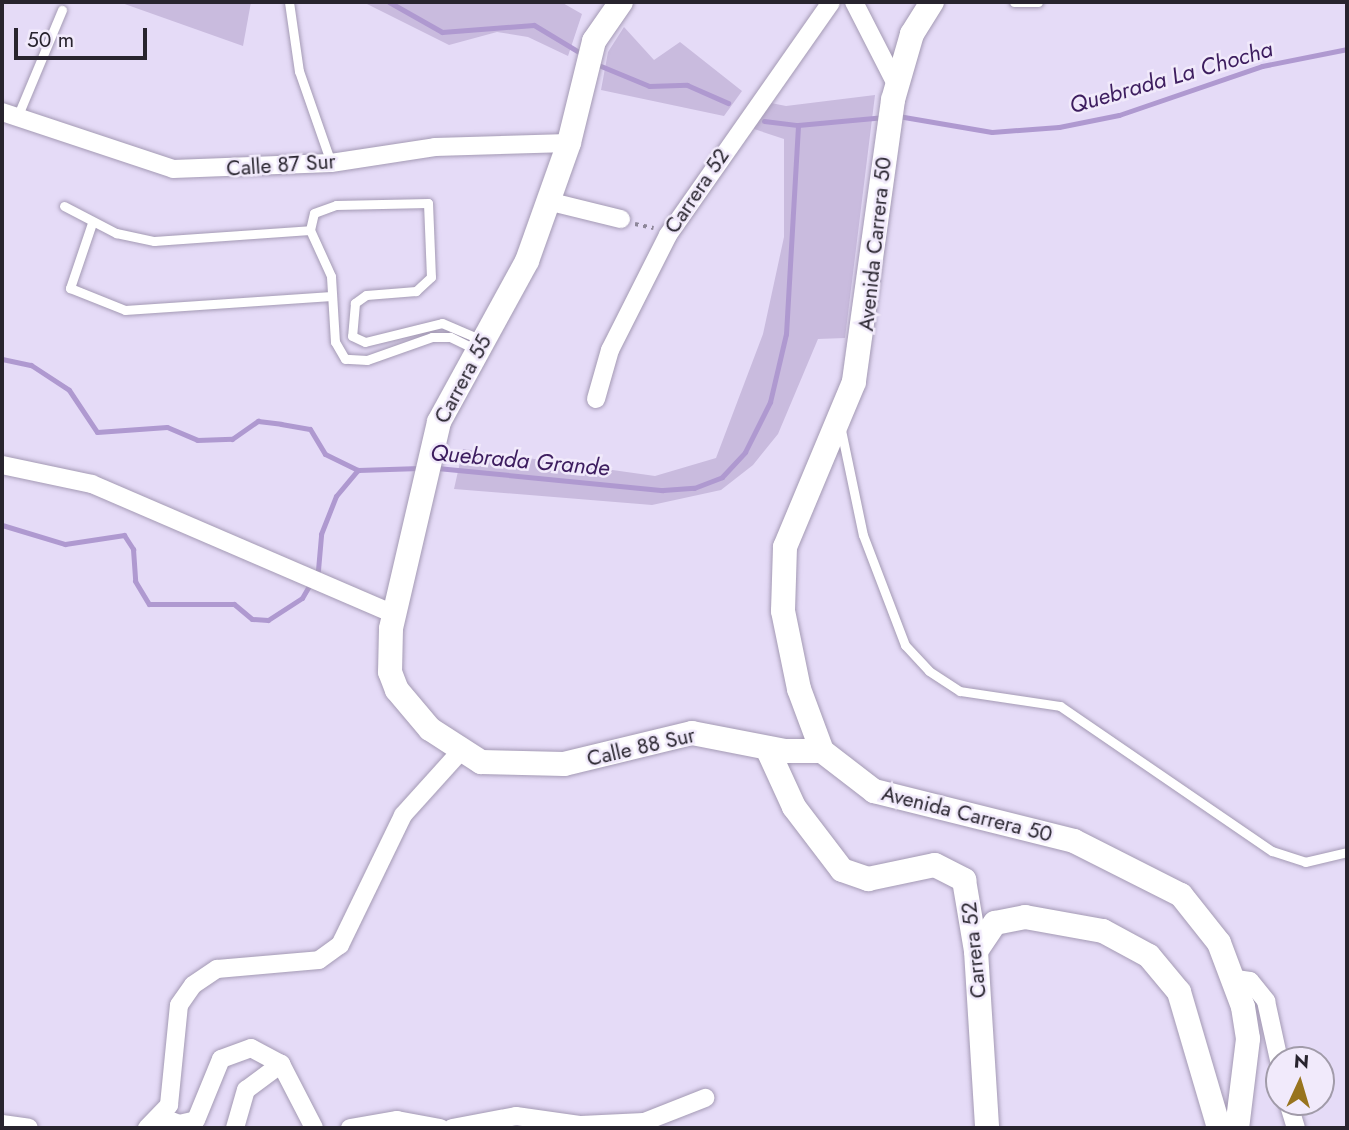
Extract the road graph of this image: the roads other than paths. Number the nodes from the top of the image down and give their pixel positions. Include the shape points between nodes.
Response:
1 (289, 2) edge
2 (621, 2) edge
3 (831, 2) edge
4 (854, 2) edge
5 (932, 2) edge
6 (1014, 2) edge
7 (1038, 2) edge
8 (62, 10) dead end
9 (895, 92) junction
10 (10, 114) edge
11 (569, 143) junction
12 (331, 163) junction
13 (551, 202) junction
14 (64, 206) dead end
15 (621, 219) road end
16 (92, 223) junction
17 (310, 230) junction
18 (332, 296) junction
19 (481, 346) junction
20 (596, 399) dead end
21 (840, 422) junction
22 (2, 465) edge
23 (394, 614) junction
24 (767, 748) junction
25 (822, 751) junction
26 (460, 752) junction
27 (1347, 852) edge
28 (976, 951) junction
29 (1236, 979) junction
30 (1276, 1046) edge
31 (281, 1064) junction
32 (705, 1098) dead end
33 (161, 1116) junction
34 (2, 1124) edge
35 (29, 1128) edge
36 (147, 1128) edge
37 (235, 1128) edge
38 (314, 1128) edge
39 (350, 1128) edge
40 (440, 1128) edge
41 (452, 1128) edge
42 (987, 1128) edge
43 (1219, 1128) edge
44 (1237, 1128) edge

1 - 12 lane via 299,71
2 - 11 street, Carrera 55 via 594,41
3 - 20 street, Carrera 52 via 681,215 629,308
4 - 9 street
5 - 9 street, Avenida Carrera 50 via 912,34
6 - 7 lane
8 - 10 lane
9 - 21 street, Avenida Carrera 50 via 863,351
10 - 12 street, Calle 87 Sur via 173,169
11 - 12 street, Calle 87 Sur via 435,147
11 - 13 street, Carrera 55
13 - 15 street
13 - 19 street, Carrera 55
14 - 16 lane
16 - 17 lane via 174,242
16 - 18 lane via 70,288 125,310
17 - 18 lane via 326,260
17 - 19 lane via 314,213 324,208 428,203 431,277 416,291 366,295 355,303 352,336 365,342 442,323
18 - 19 lane via 335,342 345,359 367,360 432,337
19 - 23 street, Carrera 55 via 431,446
21 - 25 street, Avenida Carrera 50 via 795,512 782,572 789,649 810,729
21 - 27 lane via 863,534 905,645 929,671 960,691 1060,706 1272,851 1305,862
22 - 23 street via 92,484
23 - 26 street, Carrera 55 via 388,655 397,690
24 - 25 street, Calle 88 Sur
24 - 26 street, Calle 88 Sur via 706,733 564,764 506,765
24 - 28 street, Carrera 52 via 794,807 842,870 868,879 935,865 957,873 969,892
25 - 29 street, Avenida Carrera 50 via 874,791 1074,841 1147,873 1203,919
26 - 33 street via 403,815 340,945 319,960 217,969 193,985 179,1005 174,1083
28 - 42 street, Carrera 52
28 - 43 street via 995,923 1026,917 1103,931 1149,956 1179,992
29 - 30 street via 1250,981 1263,994
29 - 44 street, Avenida Carrera 50 via 1248,1039
31 - 33 street via 251,1048 234,1050 216,1066 196,1120 179,1124
31 - 37 street via 246,1090
31 - 38 street
32 - 41 street via 643,1122 581,1125 516,1116
33 - 36 street
34 - 35 street
39 - 40 street via 397,1120

